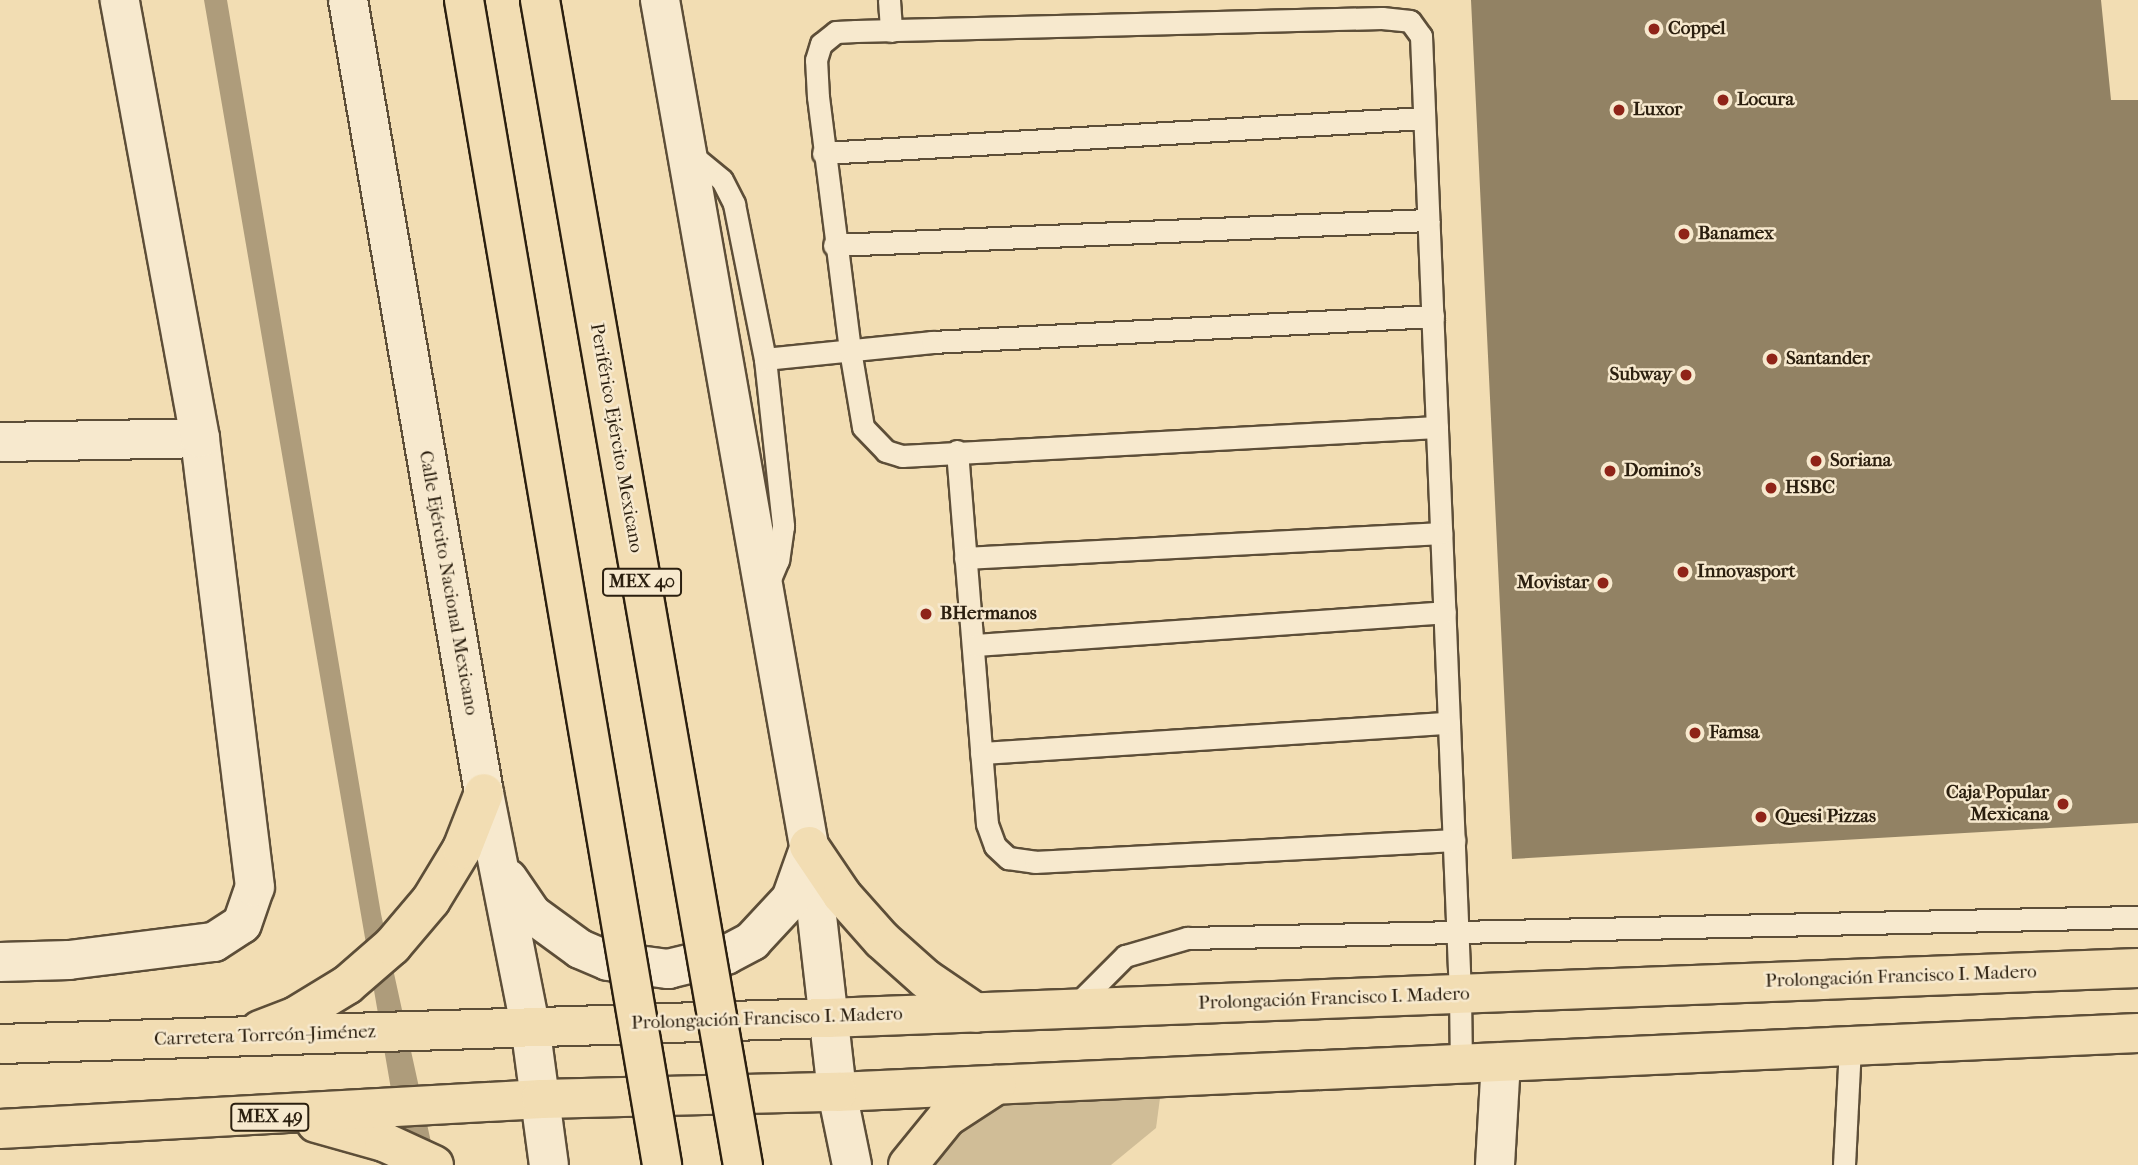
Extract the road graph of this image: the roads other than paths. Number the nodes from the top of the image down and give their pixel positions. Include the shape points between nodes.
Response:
1 (120, 0) edge
2 (348, 0) edge
3 (464, 0) edge
4 (540, 0) edge
5 (660, 0) edge
6 (889, 0) edge
7 (891, 31) junction
8 (1424, 118) junction
9 (686, 151) junction
10 (823, 153) junction
11 (1428, 220) junction
12 (834, 245) junction
13 (1433, 316) junction
14 (849, 350) junction
15 (765, 359) junction
16 (1437, 427) junction
17 (200, 438) junction
18 (0, 442) edge
19 (957, 451) junction
20 (1441, 533) junction
21 (965, 558) junction
22 (764, 595) junction
23 (1445, 612) junction
24 (975, 645) junction
25 (1449, 723) junction
26 (981, 753) junction
27 (484, 793) junction
28 (1454, 840) junction
29 (809, 846) junction
30 (501, 865) junction
31 (2138, 917) edge
32 (1458, 930) junction
33 (0, 962) edge
34 (2138, 968) edge
35 (1460, 994) junction
36 (1072, 1009) junction
37 (976, 1013) junction
38 (828, 1018) junction
39 (530, 1025) junction
40 (2138, 1033) edge
41 (241, 1038) junction
42 (0, 1044) edge
43 (1850, 1046) junction
44 (1501, 1062) junction
45 (1461, 1063) junction
46 (996, 1085) junction
47 (837, 1092) junction
48 (541, 1098) junction
49 (276, 1116) junction
50 (0, 1129) edge
51 (434, 1165) edge
52 (549, 1165) edge
53 (662, 1165) edge
54 (743, 1165) edge
55 (852, 1165) edge
56 (908, 1165) edge
57 (1495, 1165) edge
58 (1844, 1165) edge

1 - 17 street
2 - 27 street, Calle Ejército Nacional Mexicano
3 - 53 main road, bridge
4 - 54 main road, Periférico Ejército Mexicano / MEX 40, bridge
5 - 9 street
6 - 7 lane
7 - 8 lane via 1410,21 1422,36
7 - 10 lane via 836,32 821,44 816,60
8 - 10 lane
8 - 11 lane
9 - 15 lane via 722,180 734,204
9 - 22 street
10 - 12 lane
11 - 12 lane
11 - 13 lane
12 - 14 lane
13 - 14 lane
13 - 16 lane
14 - 15 lane
14 - 19 lane via 863,427 874,443 902,456
15 - 22 lane via 783,526 778,560
16 - 19 lane
16 - 20 lane
17 - 18 street
17 - 33 street via 255,887 249,912 232,933 194,946 69,960
19 - 21 lane
20 - 21 lane
20 - 23 lane
21 - 24 lane
22 - 29 street
23 - 24 lane
23 - 25 lane
24 - 26 lane
25 - 26 lane
25 - 28 lane
26 - 28 lane via 987,824 995,846 1008,858 1035,862
27 - 30 street, Calle Ejército Nacional Mexicano
27 - 41 main road via 462,849 431,900 392,946 337,991 296,1016
28 - 32 lane
29 - 30 street via 803,873 774,922 726,956 668,969 608,961 554,934 526,906
29 - 37 main road via 842,895 882,940 926,979
29 - 38 street
30 - 39 street, Calle Ejército Nacional Mexicano
31 - 32 lane
32 - 35 lane
32 - 36 lane via 1187,938 1151,945 1125,956
34 - 35 main road, Prolongación Francisco I. Madero
35 - 36 main road, Prolongación Francisco I. Madero
35 - 45 lane
36 - 37 main road, Prolongación Francisco I. Madero
37 - 38 main road, Prolongación Francisco I. Madero
38 - 39 main road, Prolongación Francisco I. Madero
38 - 47 street
39 - 41 main road, Carretera Torreón-Jiménez
39 - 48 street, Calle Ejército Nacional Mexicano
40 - 43 main road
41 - 42 main road, Carretera Torreón-Jiménez
43 - 44 main road
43 - 58 lane
44 - 45 main road
44 - 57 street
45 - 46 main road
46 - 47 main road
46 - 56 main road via 947,1117
47 - 48 main road, MEX 49
47 - 55 street
48 - 49 main road, MEX 49
48 - 52 street, Calle Ejército Nacional Mexicano
49 - 50 main road, MEX 49
49 - 51 main road via 331,1126

